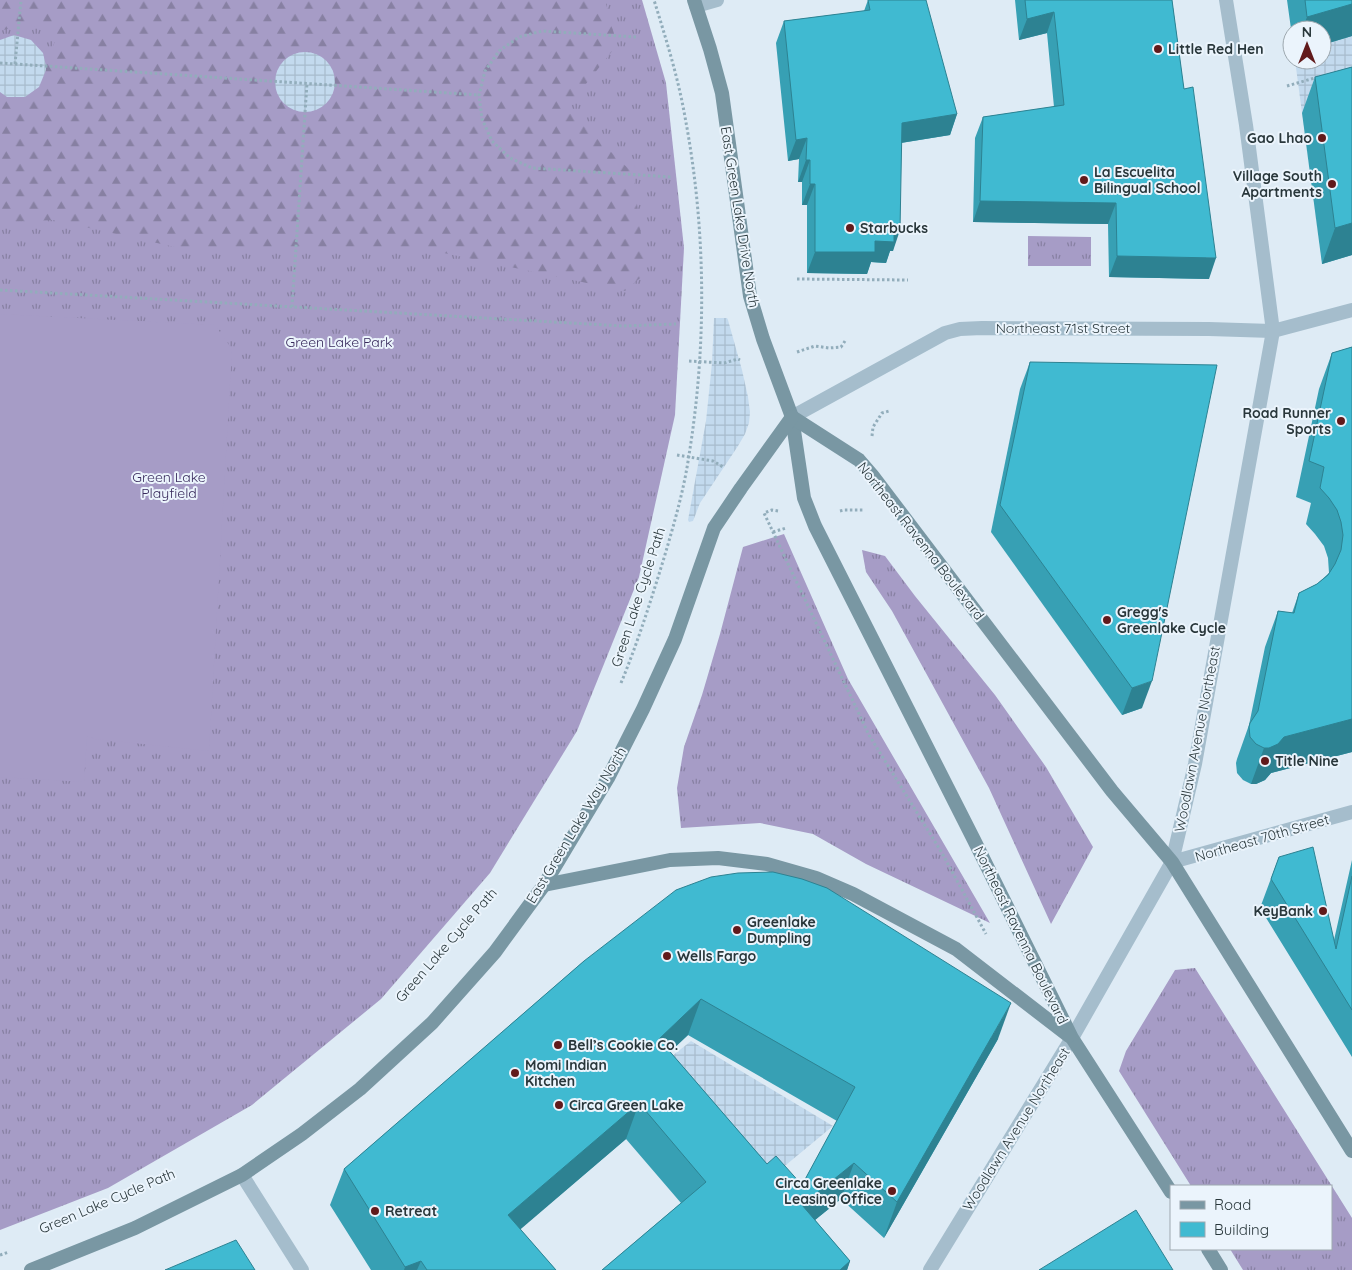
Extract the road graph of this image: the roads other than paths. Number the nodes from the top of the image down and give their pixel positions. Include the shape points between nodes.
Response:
1 (717, 0) edge
2 (1226, 0) edge
3 (695, 3) edge
4 (1352, 310) edge
5 (1274, 331) junction
6 (792, 417) junction
7 (1352, 812) edge
8 (1172, 862) junction
9 (544, 885) junction
10 (1072, 1038) junction
11 (1352, 1151) edge
12 (242, 1175) junction
13 (1170, 1190) edge
14 (1209, 1250) edge
15 (31, 1270) edge
16 (302, 1270) edge
17 (930, 1270) edge
18 (1221, 1270) edge

1 - 3 street
2 - 5 street, Woodlawn Avenue Northeast
3 - 6 main road, East Green Lake Drive North via 722,93 750,296
4 - 5 street, Northeast 71st Street
5 - 6 street, Northeast 71st Street via 960,329 945,333
5 - 8 street, Woodlawn Avenue Northeast via 1194,764
6 - 8 main road, Northeast Ravenna Boulevard via 859,460 872,475 1112,791
6 - 9 main road, East Green Lake Way North via 714,528 675,639 643,709 608,778
6 - 10 main road, Northeast Ravenna Boulevard via 804,498 824,544
7 - 8 street, Northeast 70th Street
8 - 10 street, Woodlawn Avenue Northeast
8 - 11 main road, Northeast Ravenna Boulevard
9 - 10 main road via 670,860 718,858 767,864 816,878 956,948
9 - 12 main road, East Green Lake Way North via 495,952 432,1023 360,1089
10 - 13 main road, Northeast Ravenna Boulevard
10 - 17 street, Woodlawn Avenue Northeast
12 - 15 main road, East Green Lake Way North via 135,1228
12 - 16 street
14 - 18 main road

